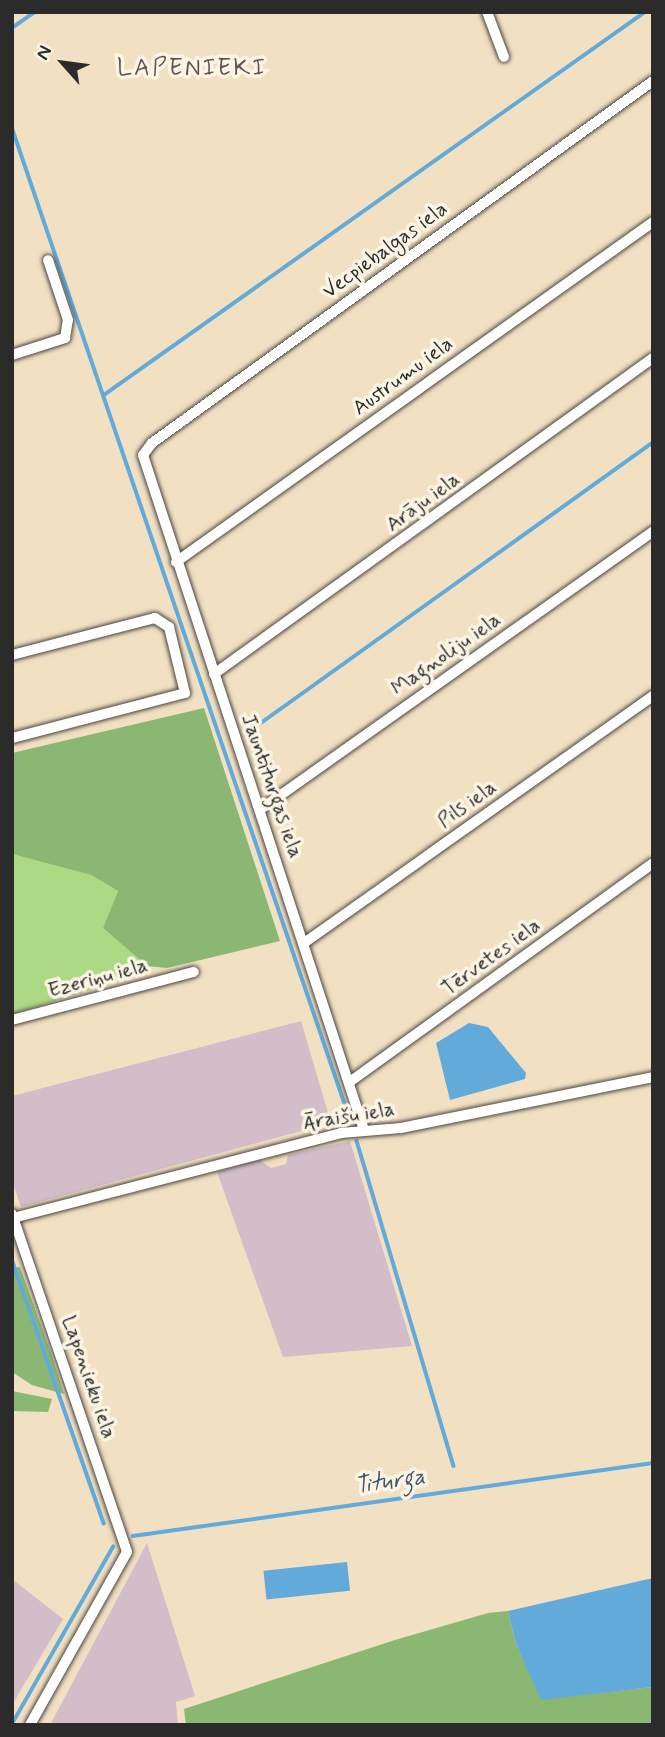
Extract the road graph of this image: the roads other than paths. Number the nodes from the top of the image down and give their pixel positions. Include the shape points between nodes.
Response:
1 (487, 12) edge
2 (504, 57) dead end
3 (653, 81) edge
4 (653, 222) edge
5 (48, 260) dead end
6 (12, 355) edge
7 (653, 358) edge
8 (143, 454) joint
9 (653, 531) edge
10 (176, 562) junction
11 (12, 655) edge
12 (214, 674) junction
13 (653, 696) edge
14 (12, 738) edge
15 (261, 809) junction
16 (653, 863) edge
17 (304, 943) junction
18 (194, 972) dead end
19 (12, 1020) edge
20 (653, 1077) edge
21 (351, 1081) junction
22 (364, 1130) junction
23 (13, 1216) edge
24 (30, 1725) edge

1 - 2 street
3 - 8 street, Vecpiebalgas iela via 152,443
4 - 10 street, Austrumu iela
5 - 6 street via 68,320 65,338
7 - 12 street, Arāju iela
8 - 10 street, Jauntiturgas iela
9 - 15 street, Magnoliju iela
10 - 12 street, Jauntiturgas iela
11 - 14 street via 155,618 169,627 185,693
12 - 15 street, Jauntiturgas iela
13 - 17 street, Pils iela
15 - 17 street, Jauntiturgas iela
16 - 21 street, Tērvetes iela
17 - 21 street, Jauntiturgas iela
18 - 19 street, Ezeriņu iela
20 - 22 street, Āraišu iela via 401,1128
21 - 22 street, Jauntiturgas iela
22 - 23 street, Āraišu iela
23 - 24 street, Lapenieku iela via 127,1552

